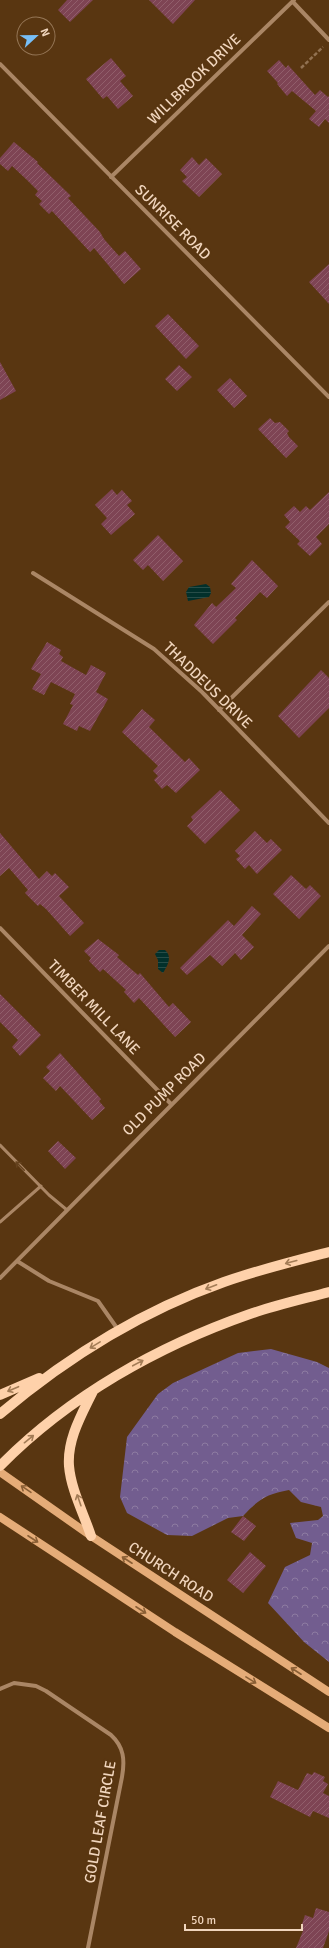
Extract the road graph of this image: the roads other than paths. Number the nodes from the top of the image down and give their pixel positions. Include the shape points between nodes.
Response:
1 (294, 1) edge
2 (329, 40) edge
3 (0, 64) edge
4 (111, 177) junction
5 (329, 397) edge
6 (33, 573) dead end
7 (329, 602) edge
8 (219, 710) junction
9 (329, 823) edge
10 (0, 928) edge
11 (329, 946) edge
12 (171, 1104) junction
13 (0, 1145) edge
14 (40, 1186) junction
15 (68, 1210) junction
16 (0, 1222) edge
17 (329, 1252) edge
18 (17, 1261) junction
19 (0, 1278) edge
20 (329, 1292) edge
21 (119, 1330) junction
22 (52, 1373) junction
23 (93, 1390) junction
24 (0, 1394) edge
25 (0, 1414) edge
26 (0, 1466) edge
27 (0, 1472) edge
28 (0, 1517) edge
29 (91, 1536) junction
30 (0, 1689) edge
31 (329, 1692) edge
32 (329, 1728) edge
33 (88, 1948) edge

1 - 2 street
1 - 4 street, WILLBROOK DRIVE
3 - 4 street, SUNRISE ROAD
4 - 5 street, SUNRISE ROAD
6 - 8 street, THADDEUS DRIVE via 154,649
7 - 8 street
8 - 9 street, THADDEUS DRIVE
10 - 12 street, TIMBER MILL LANE
11 - 12 street, OLD PUMP ROAD
12 - 15 street, OLD PUMP ROAD
14 -> 13 lane
14 - 15 lane
14 - 16 lane
15 - 18 street, OLD PUMP ROAD
17 -> 21 main road via 224,1282
18 - 19 street, OLD PUMP ROAD
18 - 21 street via 49,1282 98,1301
23 -> 20 main road via 140,1362 219,1326
21 -> 22 main road
22 -> 24 main road
22 - 25 main road
26 -> 23 main road via 18,1448
29 -> 23 main road via 69,1465 78,1422
29 -> 27 main road, CHURCH ROAD
28 -> 32 main road via 175,1632
31 -> 29 main road, CHURCH ROAD
30 - 33 street, GOLD LEAF CIRCLE via 14,1683 26,1683 46,1691 111,1735 119,1742 123,1752 122,1777

